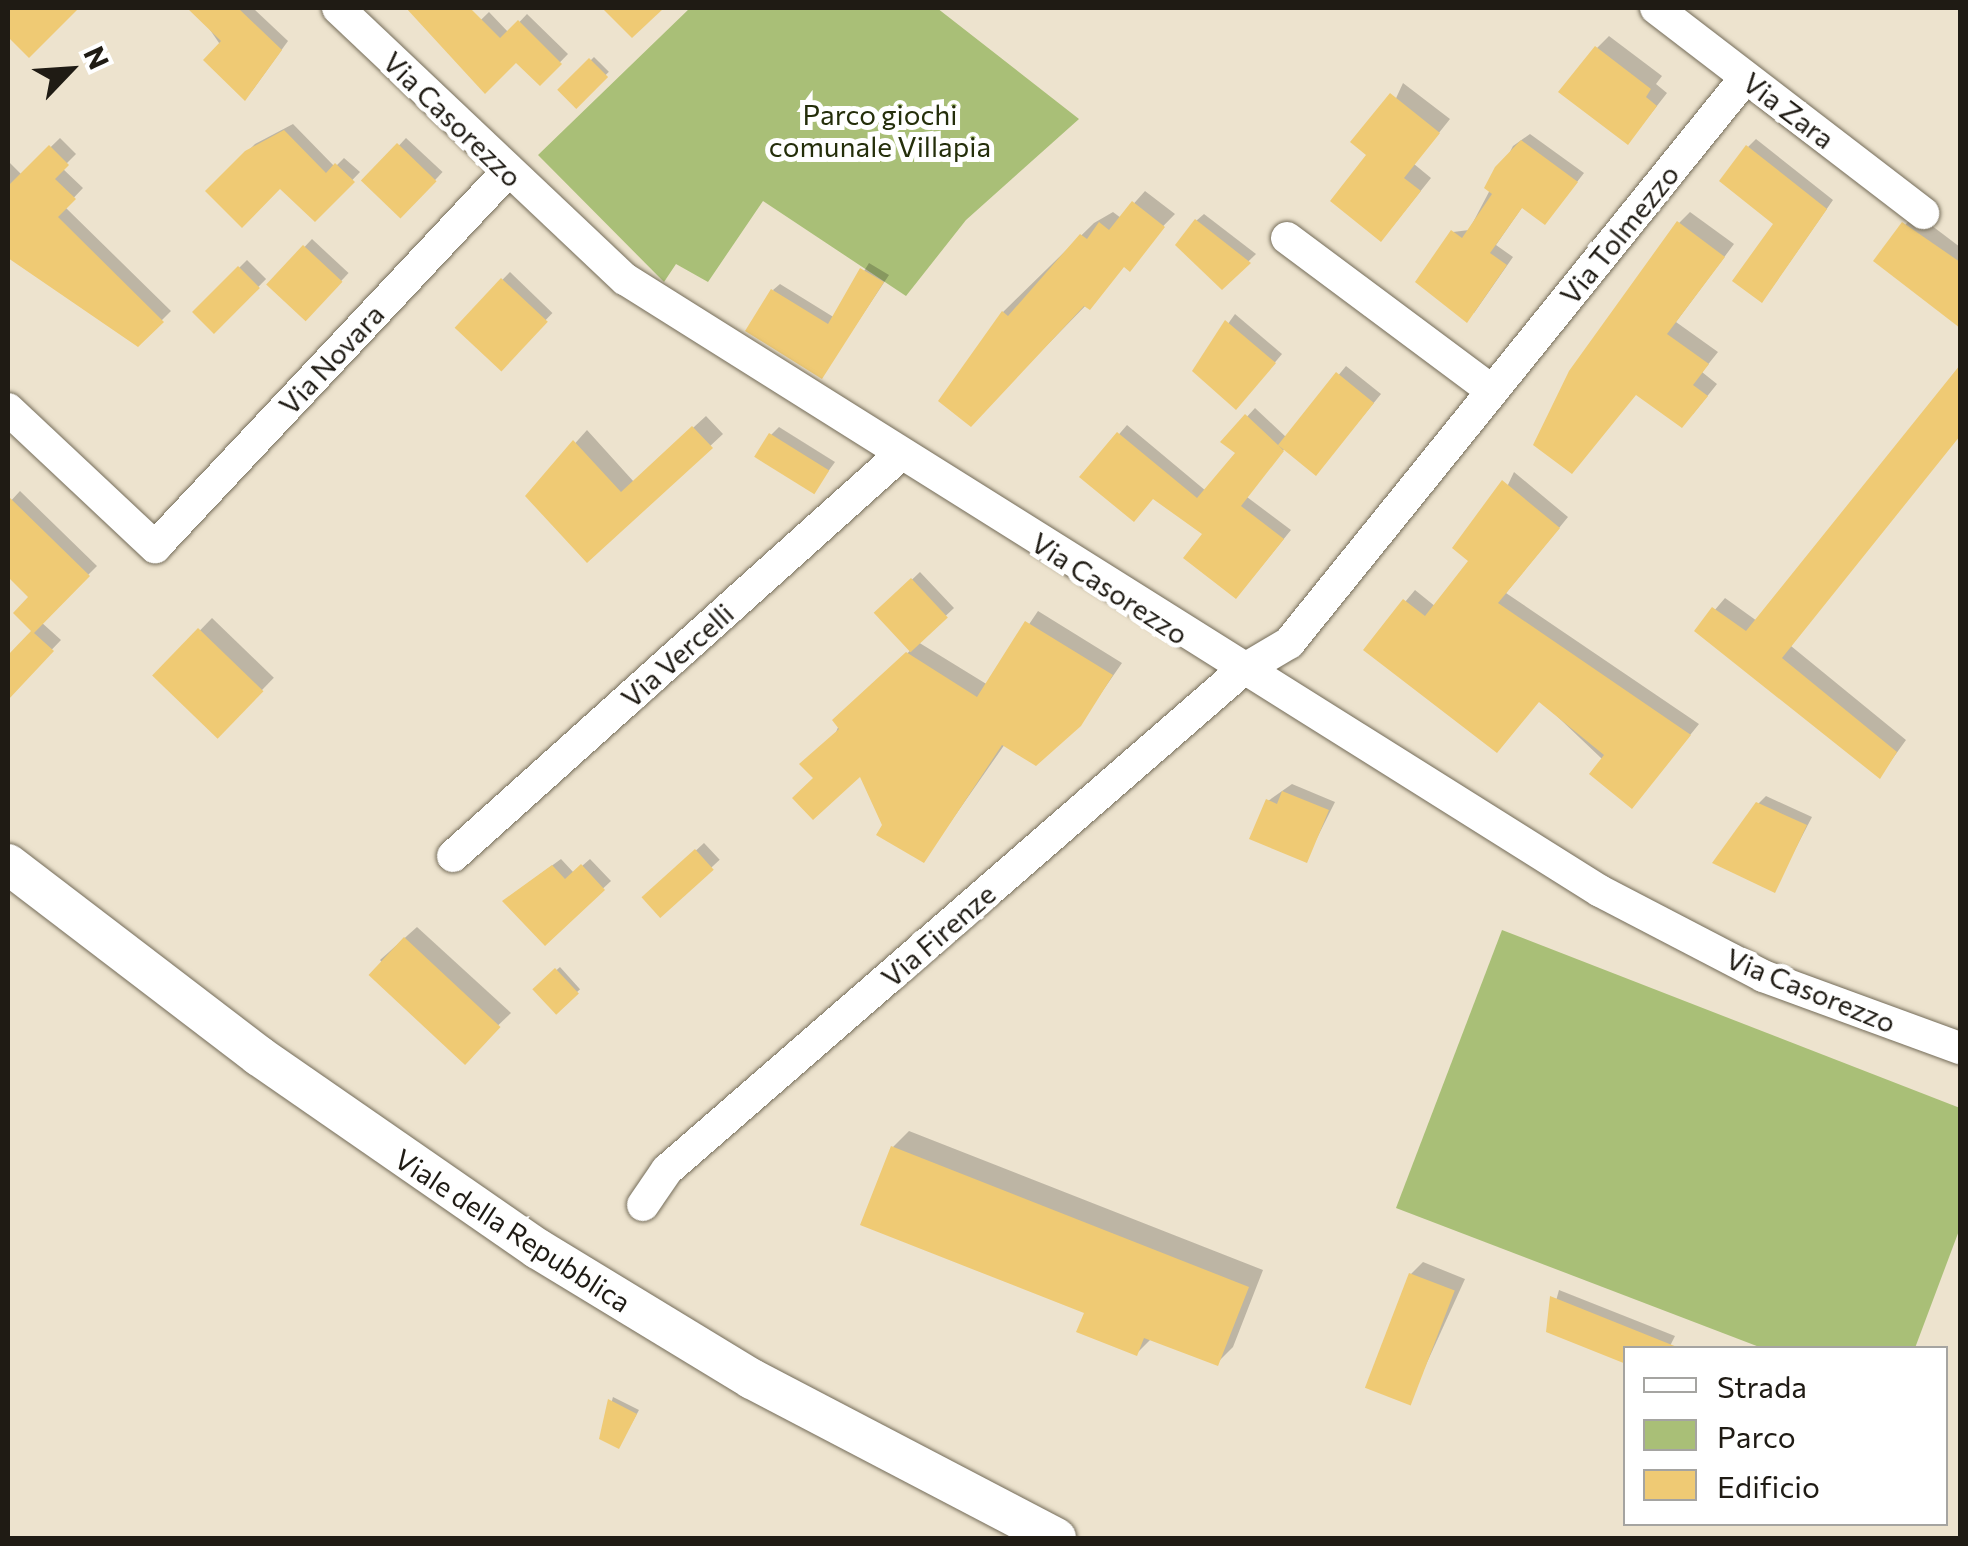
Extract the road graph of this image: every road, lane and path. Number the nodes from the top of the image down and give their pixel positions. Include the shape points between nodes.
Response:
1 (338, 8) edge
2 (1656, 8) edge
3 (1746, 77) junction
4 (508, 172) junction
5 (1923, 213) dead end
6 (1287, 238) dead end
7 (1492, 391) junction
8 (8, 409) edge
9 (902, 454) junction
10 (1240, 672) junction
11 (453, 856) dead end
12 (8, 864) edge
13 (1960, 1048) edge
14 (643, 1205) dead end
15 (1056, 1538) edge

1 - 4 street, Via Casorezzo
2 - 3 street, Via Zara
3 - 5 street, Via Zara
3 - 7 street, Via Tolmezzo
4 - 8 street, Via Novara via 155,547
4 - 9 street, Via Casorezzo via 625,279
6 - 7 street
7 - 10 street, Via Tolmezzo via 1288,642
9 - 10 street, Via Casorezzo
9 - 11 street, Via Vercelli
10 - 13 street, Via Casorezzo via 1600,890 1747,968
10 - 14 street, Via Firenze via 667,1170
12 - 15 street, Viale della Repubblica via 258,1056 538,1249 765,1386

